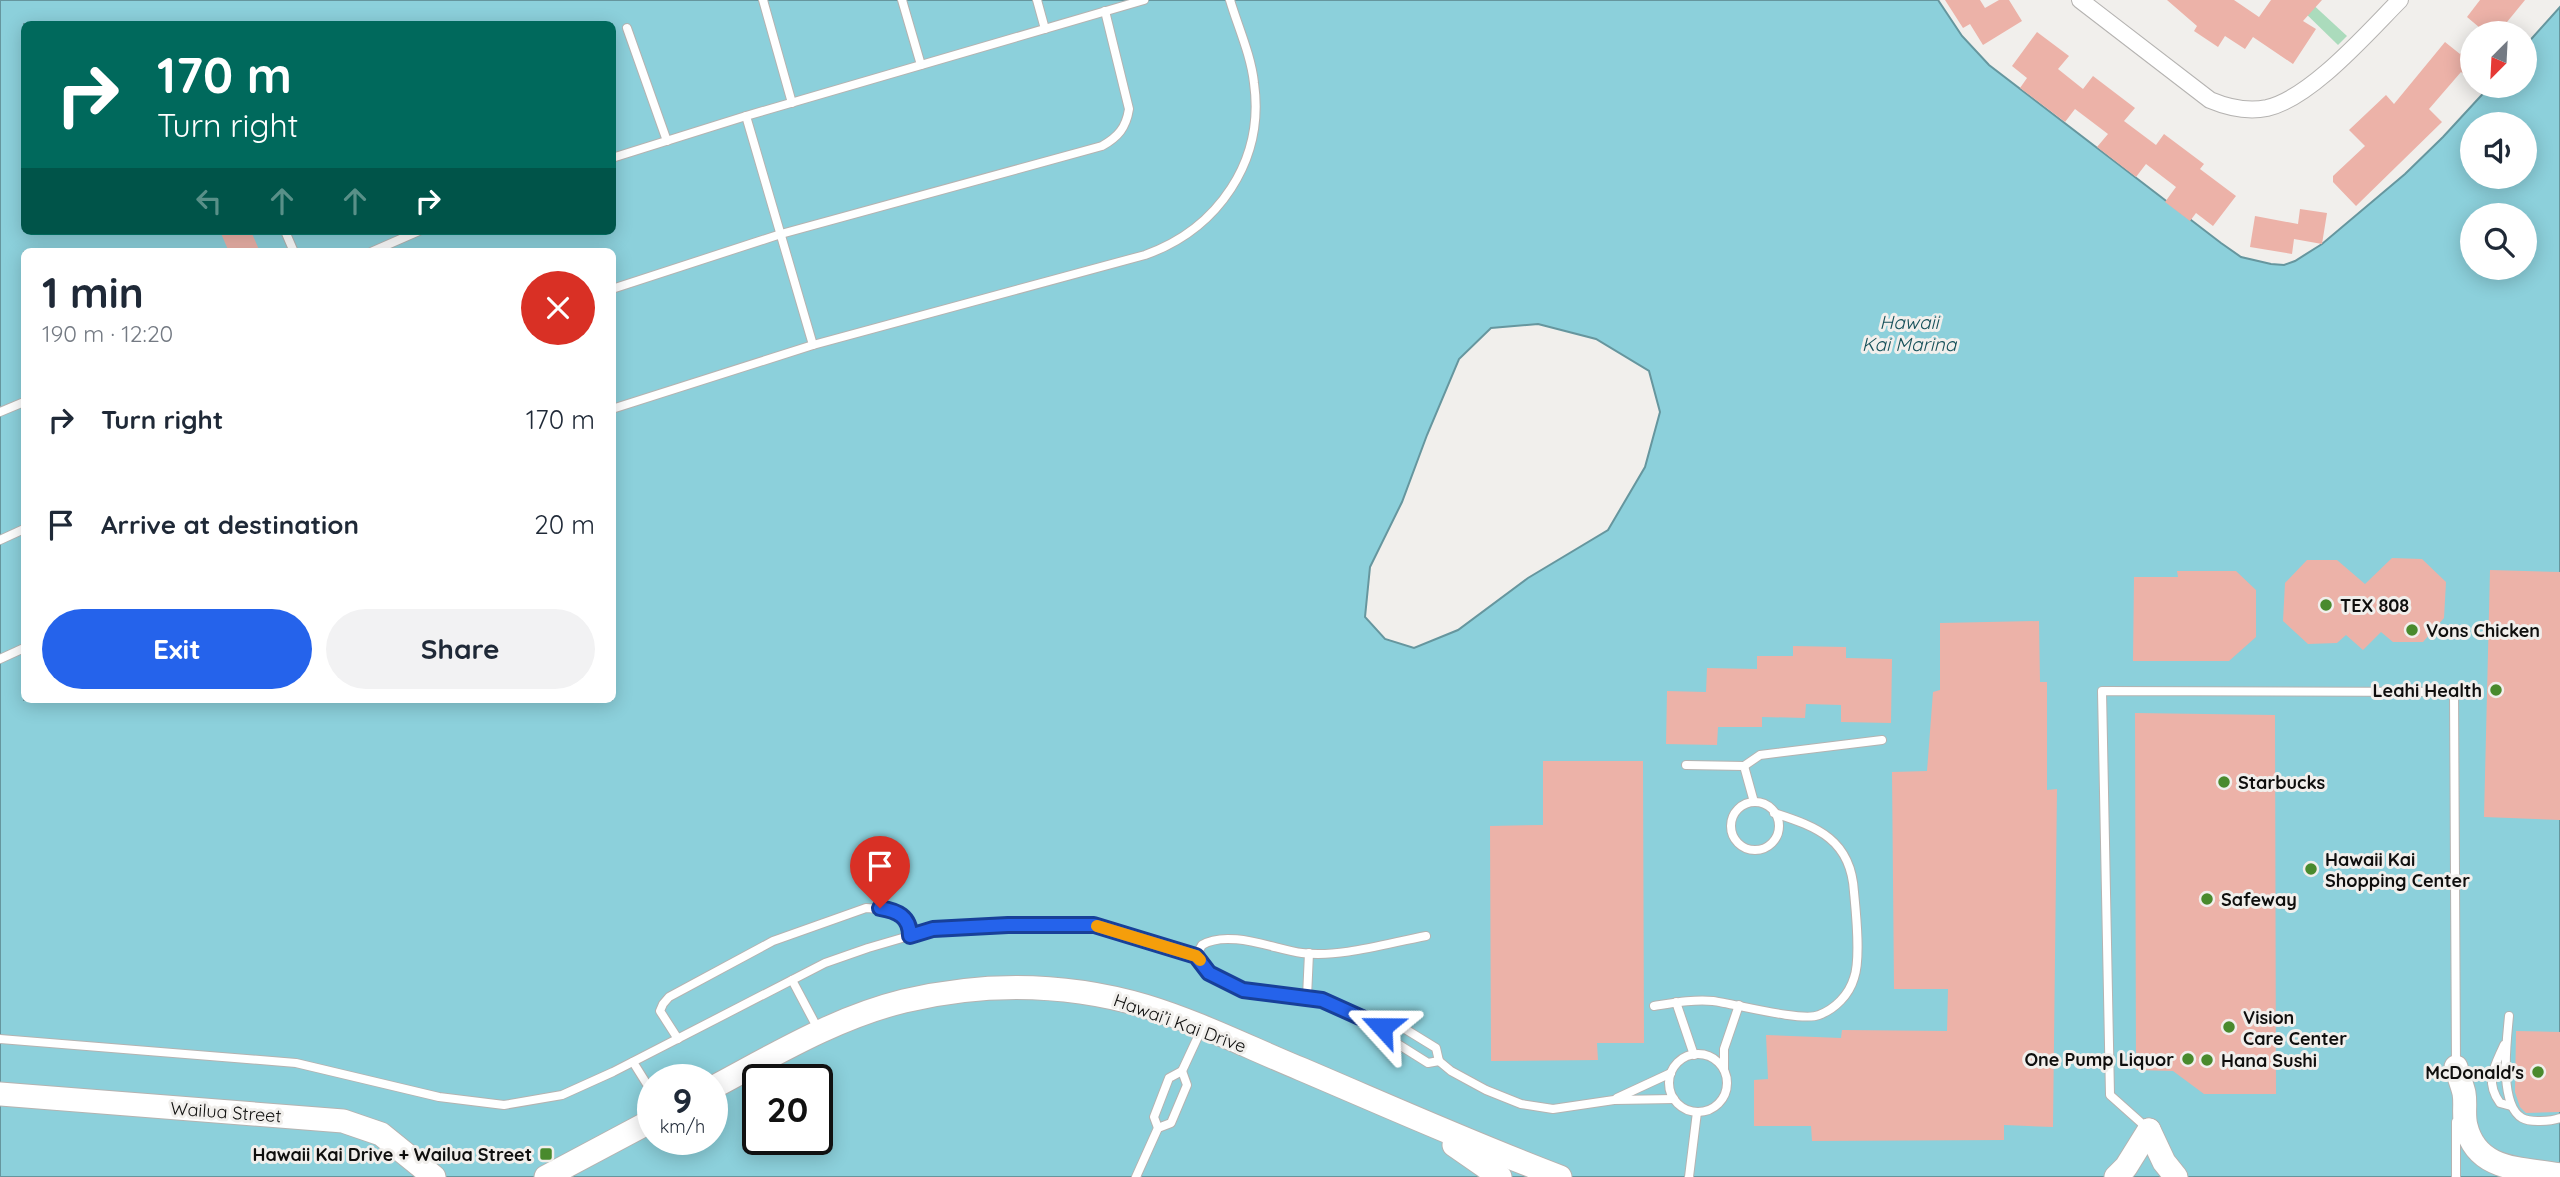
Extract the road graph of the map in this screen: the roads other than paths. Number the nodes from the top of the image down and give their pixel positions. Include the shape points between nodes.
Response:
1 (763, 0) edge
2 (901, 0) edge
3 (1037, 0) edge
4 (1144, 0) edge
5 (1230, 0) edge
6 (2080, 0) edge
7 (2400, 0) edge
8 (1105, 11) junction
9 (627, 28) dead end
10 (1045, 29) junction
11 (921, 65) junction
12 (792, 103) junction
13 (746, 116) junction
14 (667, 141) junction
15 (616, 157) edge
16 (780, 234) junction
17 (410, 235) edge
18 (380, 248) edge
19 (616, 288) edge
20 (813, 345) junction
21 (21, 403) edge
22 (616, 408) edge
23 (0, 412) edge
24 (21, 530) edge
25 (0, 540) edge
26 (21, 650) edge
27 (0, 659) edge
28 (1882, 740) dead end
29 (1686, 765) dead end
30 (1744, 766) junction
31 (1754, 802) junction
32 (1774, 813) junction
33 (910, 936) junction
34 (1426, 936) dead end
35 (1309, 953) junction
36 (1196, 956) junction
37 (792, 981) junction
38 (1307, 997) junction
39 (1676, 1002) junction
40 (1654, 1006) dead end
41 (1739, 1006) junction
42 (2509, 1016) dead end
43 (1382, 1027) junction
44 (1202, 1028) junction
45 (820, 1032) junction
46 (0, 1038) edge
47 (678, 1039) junction
48 (2507, 1039) junction
49 (1694, 1055) junction
50 (1439, 1061) junction
51 (634, 1062) junction
52 (637, 1067) edge
53 (2456, 1067) junction
54 (1724, 1069) junction
55 (1182, 1071) junction
56 (1671, 1073) junction
57 (728, 1080) edge
58 (0, 1094) edge
59 (1674, 1099) junction
60 (1614, 1100) junction
61 (2511, 1106) junction
62 (1697, 1112) junction
63 (1415, 1117) junction
64 (2560, 1118) edge
65 (1158, 1128) junction
66 (637, 1129) edge
67 (2149, 1130) junction
68 (398, 1146) junction
69 (2560, 1175) edge
70 (416, 1177) edge
71 (434, 1177) edge
72 (546, 1177) edge
73 (1136, 1177) edge
74 (1500, 1177) edge
75 (1560, 1177) edge
76 (1689, 1177) edge
77 (2116, 1177) edge
78 (2176, 1177) edge
79 (2456, 1177) edge

1 - 12 lane
2 - 11 lane
3 - 10 lane
4 - 8 lane
5 - 20 lane via 1252,67 1255,120 1236,182 1202,223 1181,239 1145,255
6 - 7 street via 2210,100 2253,110 2282,103 2312,84
8 - 10 lane
8 - 16 lane via 1129,109 1128,119 1114,139
9 - 14 lane
10 - 11 lane
11 - 12 lane
12 - 13 lane
13 - 14 lane
13 - 16 lane
14 - 15 lane
16 - 19 lane
16 - 20 lane
17 - 18 lane
20 - 22 lane
21 - 23 lane
24 - 25 lane
26 - 27 lane
28 - 30 lane via 1760,755
29 - 30 lane
30 - 31 lane
31 - 32 lane
31 - 32 lane via 1740,807 1731,820 1733,835 1743,846 1758,849 1772,842 1778,828
32 - 41 lane via 1812,825 1838,844 1853,878 1855,977 1841,1002 1817,1017
33 - 36 lane via 933,929 1094,925
33 - 37 lane via 825,963
33 - 47 lane via 908,921 894,910 866,908 773,941 669,997 660,1011
34 - 35 lane via 1328,954
35 - 36 lane via 1219,938 1202,945
35 - 38 lane
36 - 38 lane via 1209,973 1243,990
37 - 45 lane
37 - 47 lane
38 - 43 lane
39 - 40 lane
39 - 41 lane
39 - 49 lane
41 - 54 lane via 1724,1049
42 - 48 lane
43 - 50 lane via 1385,1037 1411,1053 1429,1063
43 - 50 lane via 1396,1024 1420,1037 1436,1048
44 - 45 main road, Hawai’i Kai Drive via 1112,998 1006,987 902,1002
44 - 55 lane
44 - 63 main road, Hawai’i Kai Drive
45 - 57 main road, Hawai’i Kai Drive
46 - 51 lane via 296,1063 439,1097 503,1105 562,1095
47 - 51 lane
48 - 61 lane
48 - 61 lane via 2492,1070 2491,1087 2500,1103
49 - 54 lane via 1709,1056
49 - 56 lane via 1682,1059
50 - 60 lane via 1451,1072 1521,1104 1553,1109
51 - 52 lane
53 - 67 lane via 2455,692 2102,691 2110,1095
53 - 69 main road via 2466,1126 2482,1155 2490,1162
53 - 79 lane
54 - 62 lane via 1727,1089 1723,1098
55 - 65 lane via 1169,1077 1154,1117
55 - 65 lane via 1186,1085 1171,1123
56 - 59 lane
56 - 60 lane
58 - 68 main road, Wailua Street via 343,1121
59 - 60 lane
59 - 62 lane
61 - 64 lane via 2527,1120
62 - 76 lane
63 - 74 main road
63 - 75 main road, Hawai’i Kai Drive
65 - 73 lane
66 - 72 main road
67 - 77 main road
67 - 78 main road
68 - 70 main road
68 - 71 main road, Wailua Street

